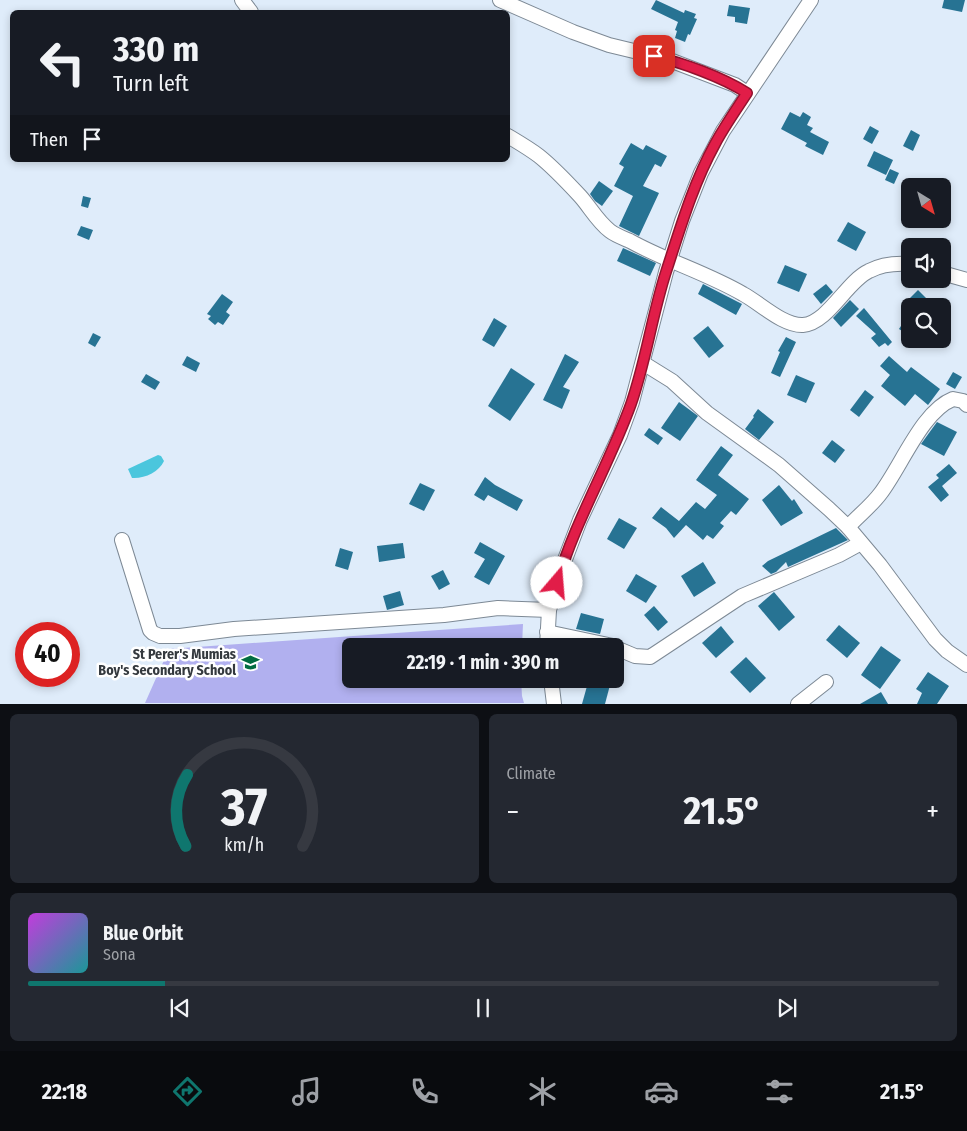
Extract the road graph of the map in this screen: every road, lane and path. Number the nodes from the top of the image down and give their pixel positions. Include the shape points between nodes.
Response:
1 (500, 0) edge
2 (811, 0) edge
3 (747, 93) junction
4 (510, 137) edge
5 (670, 261) junction
6 (901, 263) edge
7 (951, 276) edge
8 (967, 280) edge
9 (643, 363) junction
10 (967, 405) edge
11 (848, 527) junction
12 (122, 540) dead end
13 (861, 543) junction
14 (549, 610) junction
15 (547, 632) junction
16 (547, 638) edge
17 (574, 638) edge
18 (624, 651) edge
19 (967, 665) edge
20 (826, 682) dead end
21 (552, 688) edge
22 (554, 704) edge
23 (798, 704) edge

1 - 3 street via 574,32 667,59 735,85
2 - 3 street
3 - 5 street via 704,167
4 - 5 street via 539,156 610,231
5 - 6 street via 743,294 792,324 805,325 829,310 842,293 868,271
5 - 9 street
7 - 8 street
9 - 11 street via 672,381 707,413 779,465
9 - 14 street via 620,435 580,520
10 - 11 street via 953,399 932,413 896,472
11 - 13 street
12 - 14 street via 150,630 160,636 498,608
13 - 18 street via 742,596 650,658
13 - 19 street via 935,639
14 - 15 street
15 - 16 street
15 - 17 street
20 - 23 street
21 - 22 street

